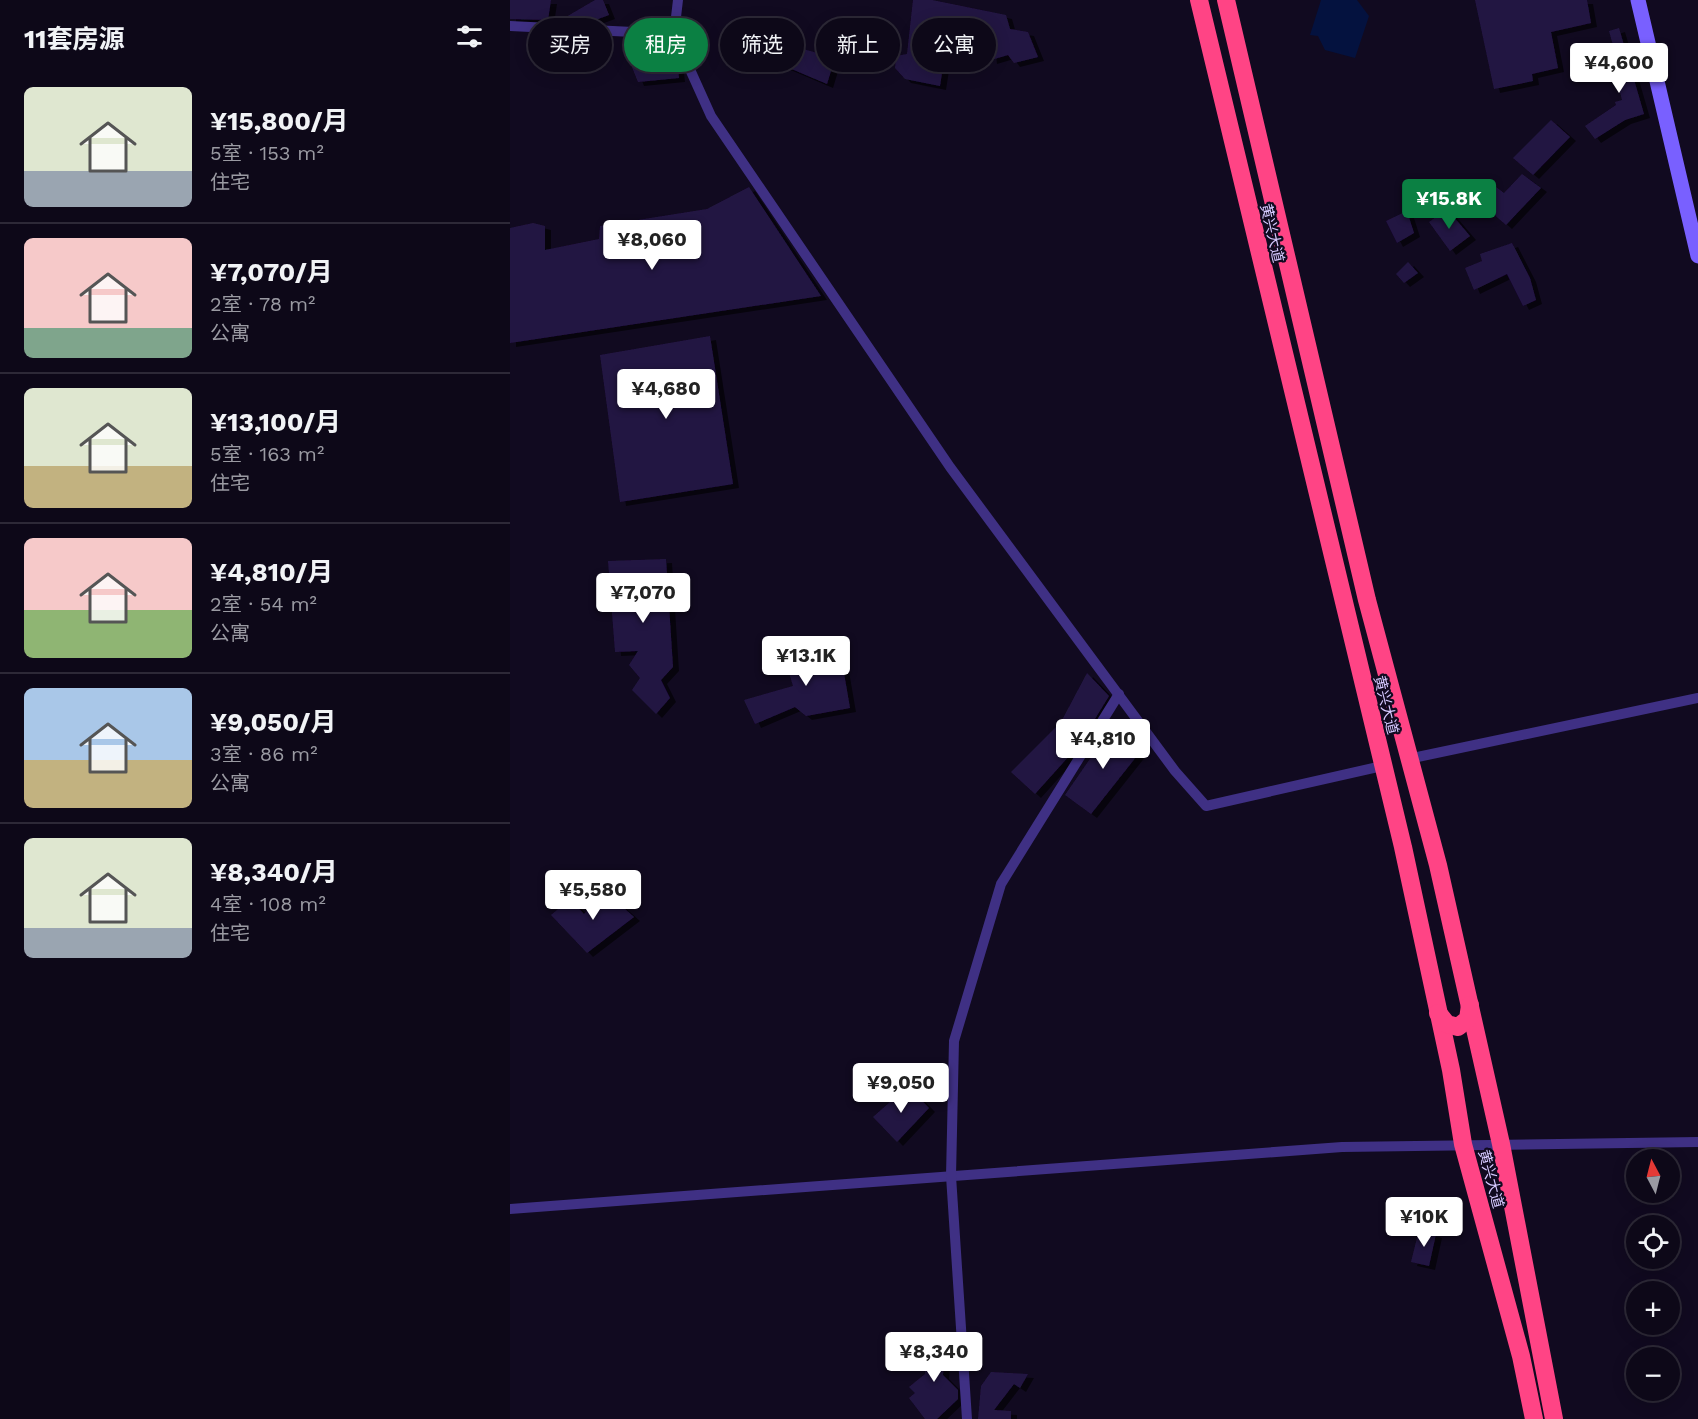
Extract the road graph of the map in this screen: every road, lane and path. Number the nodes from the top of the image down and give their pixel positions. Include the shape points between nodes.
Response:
1 (678, 0) edge
2 (1199, 0) edge
3 (1226, 0) edge
4 (1638, 0) edge
5 (676, 18) edge
6 (510, 26) edge
7 (624, 32) edge
8 (691, 72) edge
9 (1698, 256) edge
10 (1119, 694) junction
11 (1698, 698) edge
12 (1408, 759) junction
13 (1382, 766) junction
14 (1470, 1005) junction
15 (1438, 1013) junction
16 (1698, 1142) edge
17 (1463, 1144) junction
18 (1500, 1144) junction
19 (951, 1176) junction
20 (510, 1209) edge
21 (967, 1419) edge
22 (1534, 1419) edge
23 (1554, 1419) edge

1 - 5 street
2 - 13 highway, 黄兴大道
3 - 12 highway, 黄兴大道
4 - 9 street
6 - 7 street
8 - 10 street via 711,116 950,467
10 - 13 street via 1175,771 1206,806
10 - 19 street via 1002,884 954,1041
11 - 12 street
12 - 14 highway, 黄兴大道 via 1438,865
13 - 15 highway, 黄兴大道
14 - 15 highway via 1468,1019 1458,1027 1447,1024
14 - 18 highway, 黄兴大道
15 - 17 highway, 黄兴大道
16 - 18 street
17 - 18 street
17 - 19 street via 1342,1147
17 - 22 highway, 黄兴大道 via 1521,1356
18 - 23 highway, 黄兴大道
19 - 20 street
19 - 21 street

